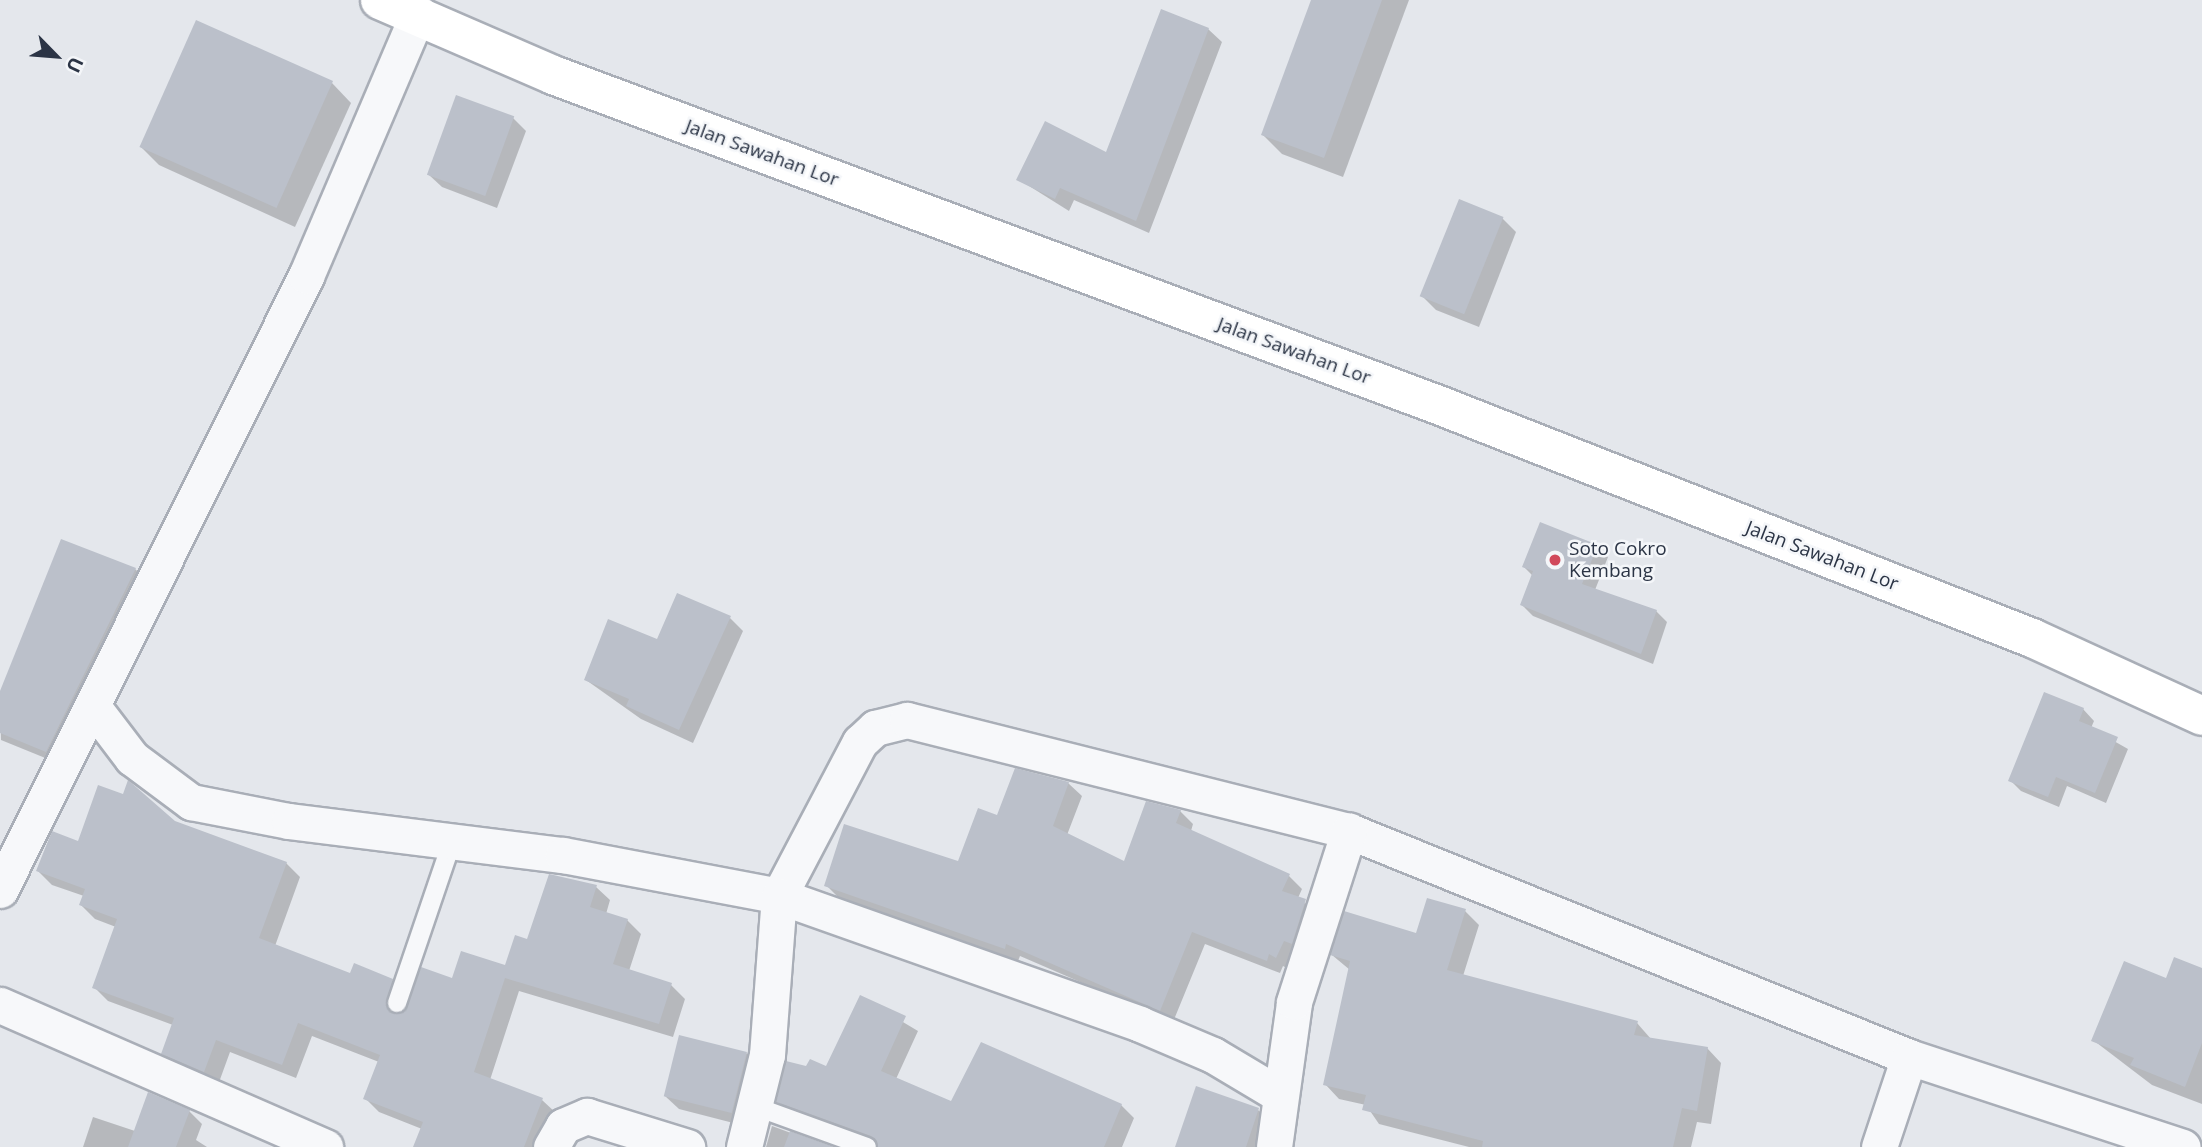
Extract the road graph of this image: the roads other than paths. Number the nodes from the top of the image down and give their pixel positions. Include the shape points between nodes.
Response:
1 (380, 0) edge
2 (418, 13) junction
3 (94, 708) junction
4 (2202, 716) edge
5 (1349, 831) junction
6 (452, 841) junction
7 (0, 890) edge
8 (779, 896) junction
9 (397, 1003) dead end
10 (0, 1005) edge
11 (1909, 1057) junction
12 (1280, 1095) junction
13 (754, 1106) junction
14 (325, 1147) edge
15 (551, 1147) edge
16 (687, 1147) edge
17 (744, 1147) edge
18 (867, 1147) edge
19 (1274, 1147) edge
20 (1879, 1147) edge
21 (2183, 1147) edge

1 - 2 main road, Jalan Sawahan Lor
2 - 3 street via 306,276
2 - 4 main road, Jalan Sawahan Lor via 552,75 1441,405 1968,613
3 - 6 street via 132,758 191,802
3 - 7 street
5 - 8 street via 907,720 875,728 860,741
5 - 11 street
5 - 12 street via 1294,1002
6 - 8 street via 563,855
6 - 9 lane
8 - 12 street via 1140,1024 1213,1055
8 - 13 street via 767,1055
10 - 14 street
11 - 20 street
11 - 21 street
12 - 19 street
13 - 17 street
13 - 18 lane
15 - 16 street via 563,1126 587,1116

